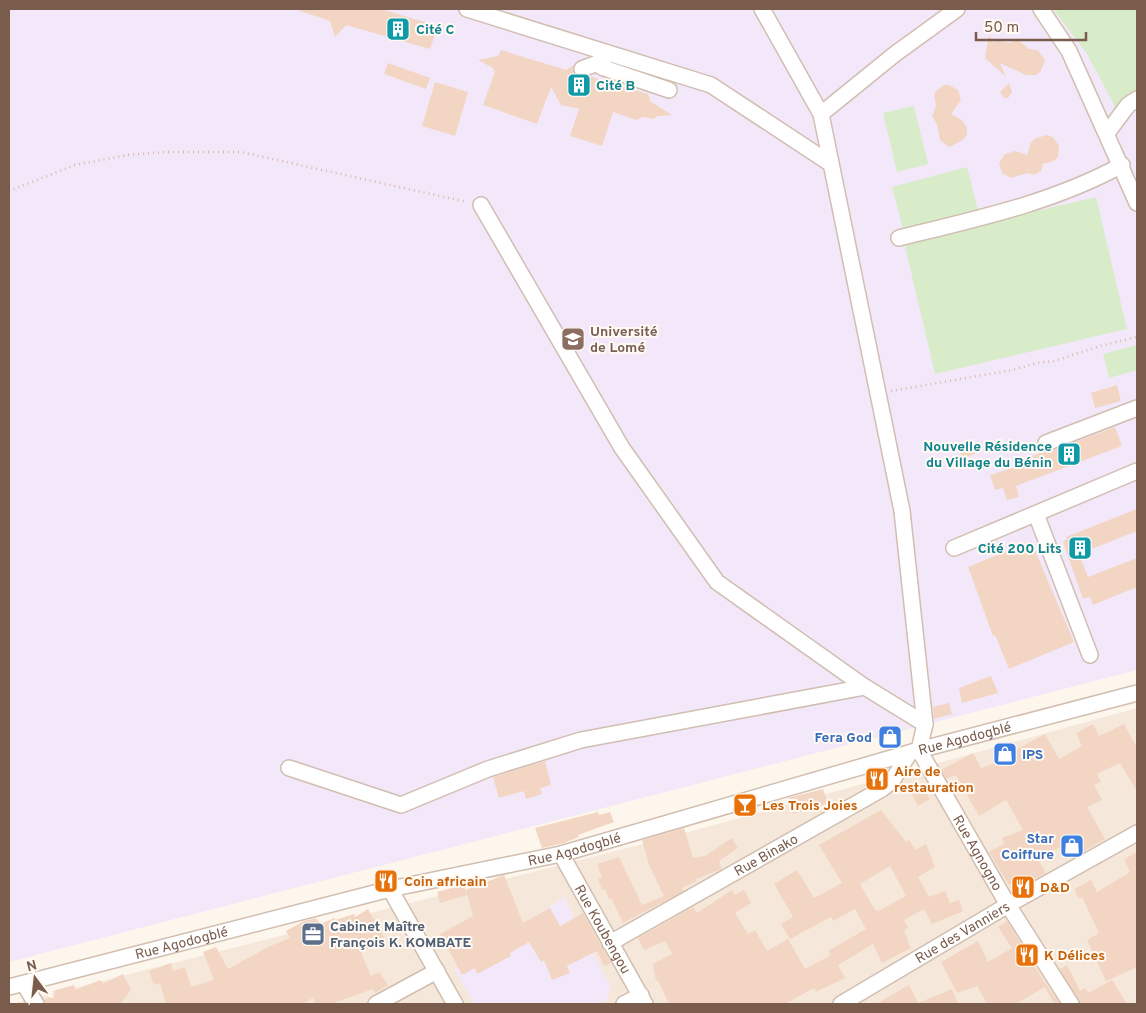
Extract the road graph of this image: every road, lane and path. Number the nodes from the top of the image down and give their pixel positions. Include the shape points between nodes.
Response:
1 (467, 9) edge
2 (762, 9) edge
3 (957, 9) edge
4 (1041, 9) edge
5 (604, 58) junction
6 (582, 69) dead end
7 (669, 90) dead end
8 (1137, 99) edge
9 (821, 114) junction
10 (1107, 133) junction
11 (831, 164) junction
12 (1122, 165) junction
13 (9, 191) edge
14 (1137, 203) edge
15 (480, 204) joint
16 (899, 238) dead end
17 (1137, 337) edge
18 (878, 394) junction
19 (1137, 408) edge
20 (1046, 443) dead end
21 (1137, 471) edge
22 (1036, 514) junction
23 (954, 548) dead end
24 (1090, 655) dead end
25 (865, 687) junction
26 (1137, 693) edge
27 (925, 724) junction
28 (914, 752) junction
29 (290, 768) dead end
30 (1137, 833) edge
31 (561, 854) junction
32 (390, 889) junction
33 (1008, 906) junction
34 (610, 943) junction
35 (436, 971) junction
36 (16, 985) edge
37 (643, 1000) edge
38 (36, 1004) edge
39 (376, 1004) edge
40 (455, 1004) edge
41 (624, 1004) edge
42 (841, 1004) edge
43 (1071, 1004) edge

1 - 5 street
2 - 9 street, Rue Binako
3 - 9 street via 894,54
4 - 10 street via 1070,51
5 - 6 street
5 - 7 street via 600,66 604,68
5 - 11 street via 711,85
8 - 10 street via 1128,105
9 - 11 street, Rue Binako
10 - 12 street
11 - 18 street, Rue Binako
12 - 14 street
12 - 16 street via 1051,198
13 - 15 path via 75,165 127,155 242,152
15 - 25 street via 622,448 717,582
17 - 18 path via 1054,361
18 - 27 street, Rue Binako via 902,512
19 - 20 street
21 - 22 street
22 - 23 street
22 - 24 street
25 - 27 street
25 - 29 street via 581,740 488,769 401,805
26 - 28 street, Rue Agodogblé
27 - 28 street, Rue Binako
28 - 31 street, Rue Agodogblé
28 - 33 street, Rue Agnogno
28 - 34 street, Rue Binako via 892,781 882,788
30 - 33 street, Rue des Vanniers
31 - 32 street, Rue Agodogblé
31 - 34 street, Rue Koubengou
32 - 35 street
32 - 36 street, Rue Agodogblé
33 - 42 street, Rue des Vanniers
33 - 43 street, Rue Agnogno
34 - 37 street, Rue Koubengou
35 - 39 street
35 - 40 street
36 - 38 street
37 - 41 street

